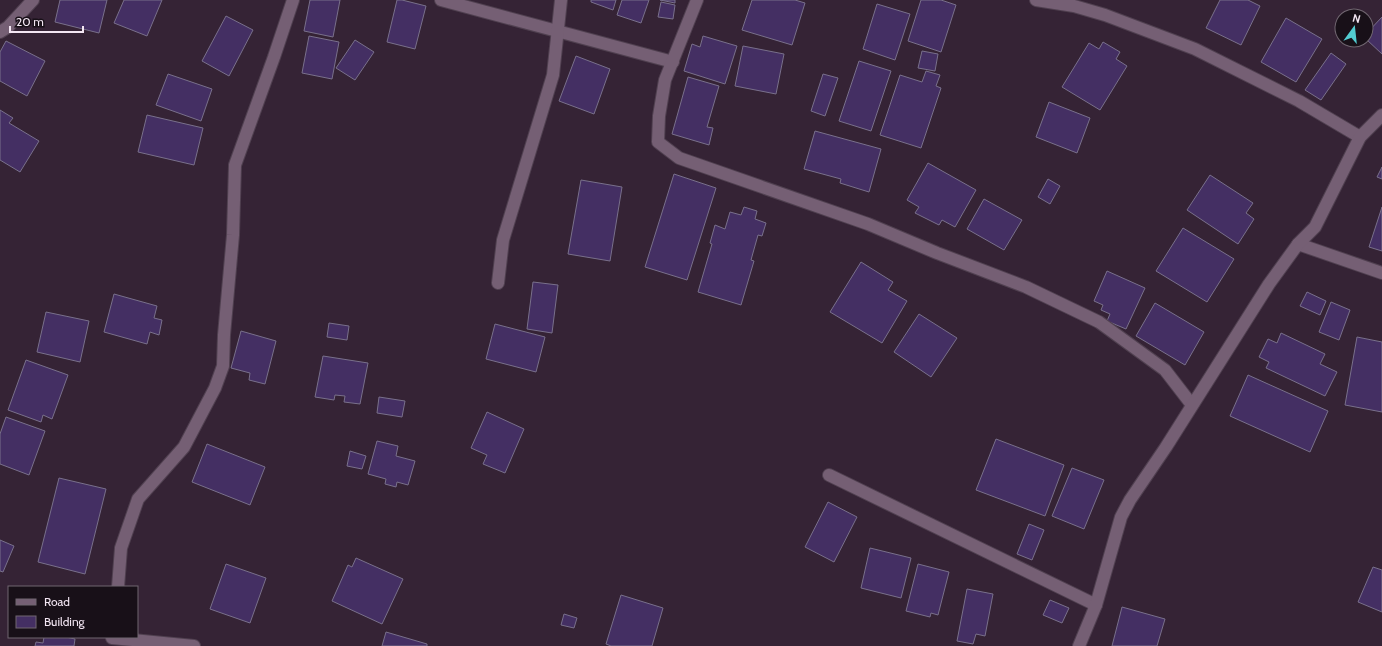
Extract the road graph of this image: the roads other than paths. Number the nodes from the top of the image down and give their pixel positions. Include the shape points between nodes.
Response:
1 (33, 0) edge
2 (293, 0) edge
3 (441, 0) edge
4 (561, 0) edge
5 (697, 0) edge
6 (1037, 0) edge
7 (557, 31) junction
8 (0, 32) edge
9 (673, 62) junction
10 (1382, 115) edge
11 (1360, 137) junction
12 (1298, 244) junction
13 (1382, 273) edge
14 (498, 283) dead end
15 (1192, 405) junction
16 (829, 475) dead end
17 (118, 586) edge
18 (1096, 605) junction
19 (112, 640) edge
20 (194, 646) edge
21 (1079, 646) edge

1 - 8 street
2 - 17 street via 235,165 233,235 222,366 215,388 184,447 138,499 122,548
3 - 7 street
4 - 7 street
5 - 9 street
6 - 11 street via 1099,13 1195,49 1299,101
7 - 9 street
7 - 14 street via 553,75 504,240
9 - 15 street via 665,80 658,142 679,158 868,224 1026,287 1099,322 1165,370
10 - 11 street
11 - 12 street via 1315,227
12 - 13 street
12 - 15 street via 1269,284
15 - 18 street via 1121,517
16 - 18 street
18 - 21 street
19 - 20 street

